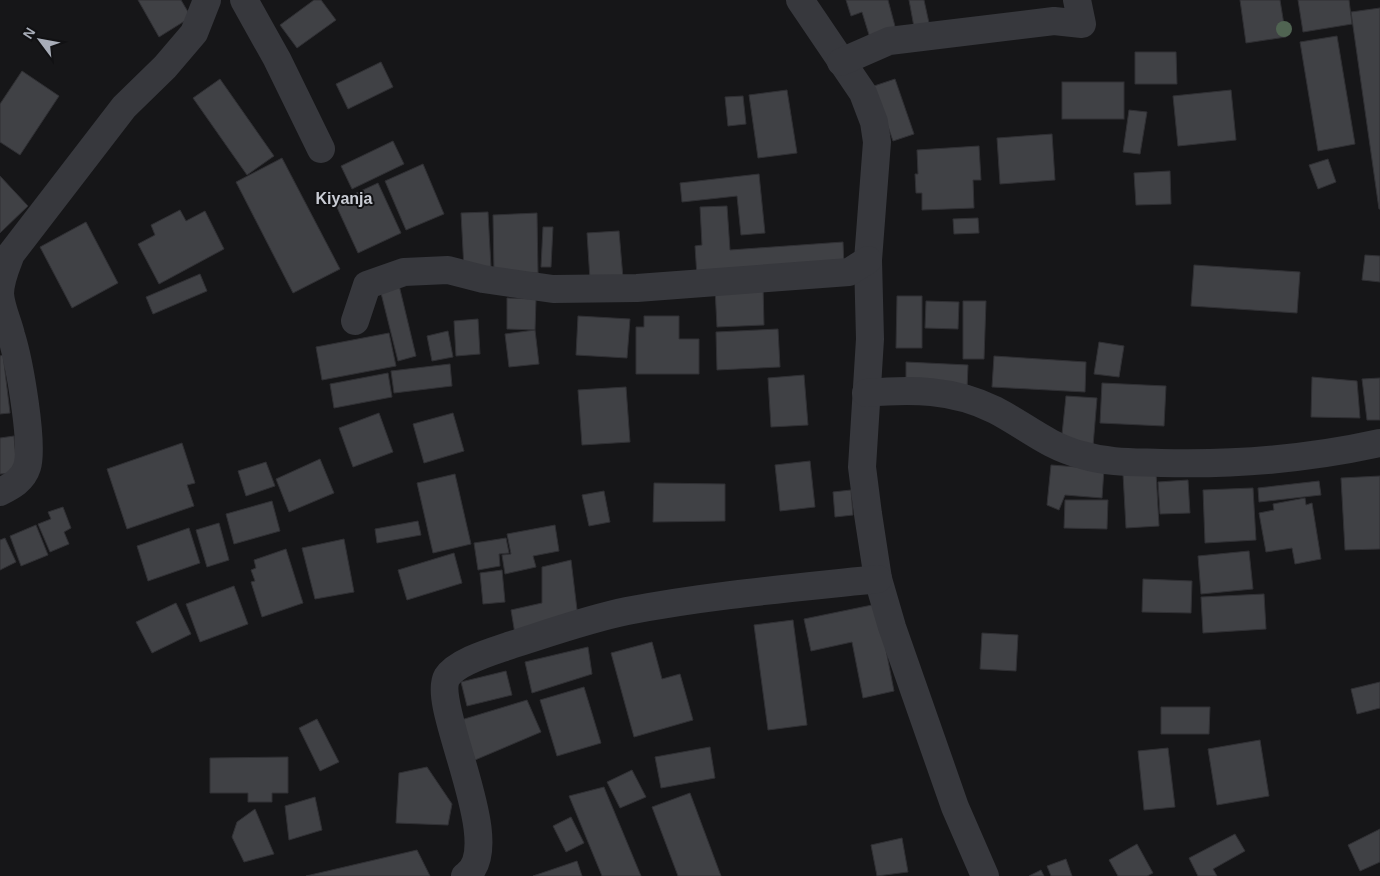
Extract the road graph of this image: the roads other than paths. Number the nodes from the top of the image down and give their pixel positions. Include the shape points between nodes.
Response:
1 (206, 0) edge
2 (244, 0) edge
3 (800, 0) edge
4 (1077, 0) edge
5 (841, 62) junction
6 (321, 149) dead end
7 (868, 260) junction
8 (354, 321) dead end
9 (866, 393) junction
10 (1380, 443) edge
11 (0, 492) edge
12 (878, 579) junction
13 (465, 876) edge
14 (984, 876) edge

1 - 11 street via 194,33 166,67 124,107 11,254 0,294 12,336 29,447 27,466 21,478
2 - 6 street
3 - 5 street
4 - 5 street via 1082,24 1054,21 889,41
5 - 7 street via 863,93 874,122 877,142
7 - 8 street via 849,272 637,288 553,289 483,279 448,270 404,272 367,285
7 - 9 street via 870,339
9 - 10 street via 906,390 964,397 997,411 1055,446 1083,456 1118,462 1209,465 1331,454
9 - 12 street via 862,467
12 - 13 street via 702,598 625,612 514,644 459,666 448,675 444,685 477,830 475,862
12 - 14 street via 955,807

